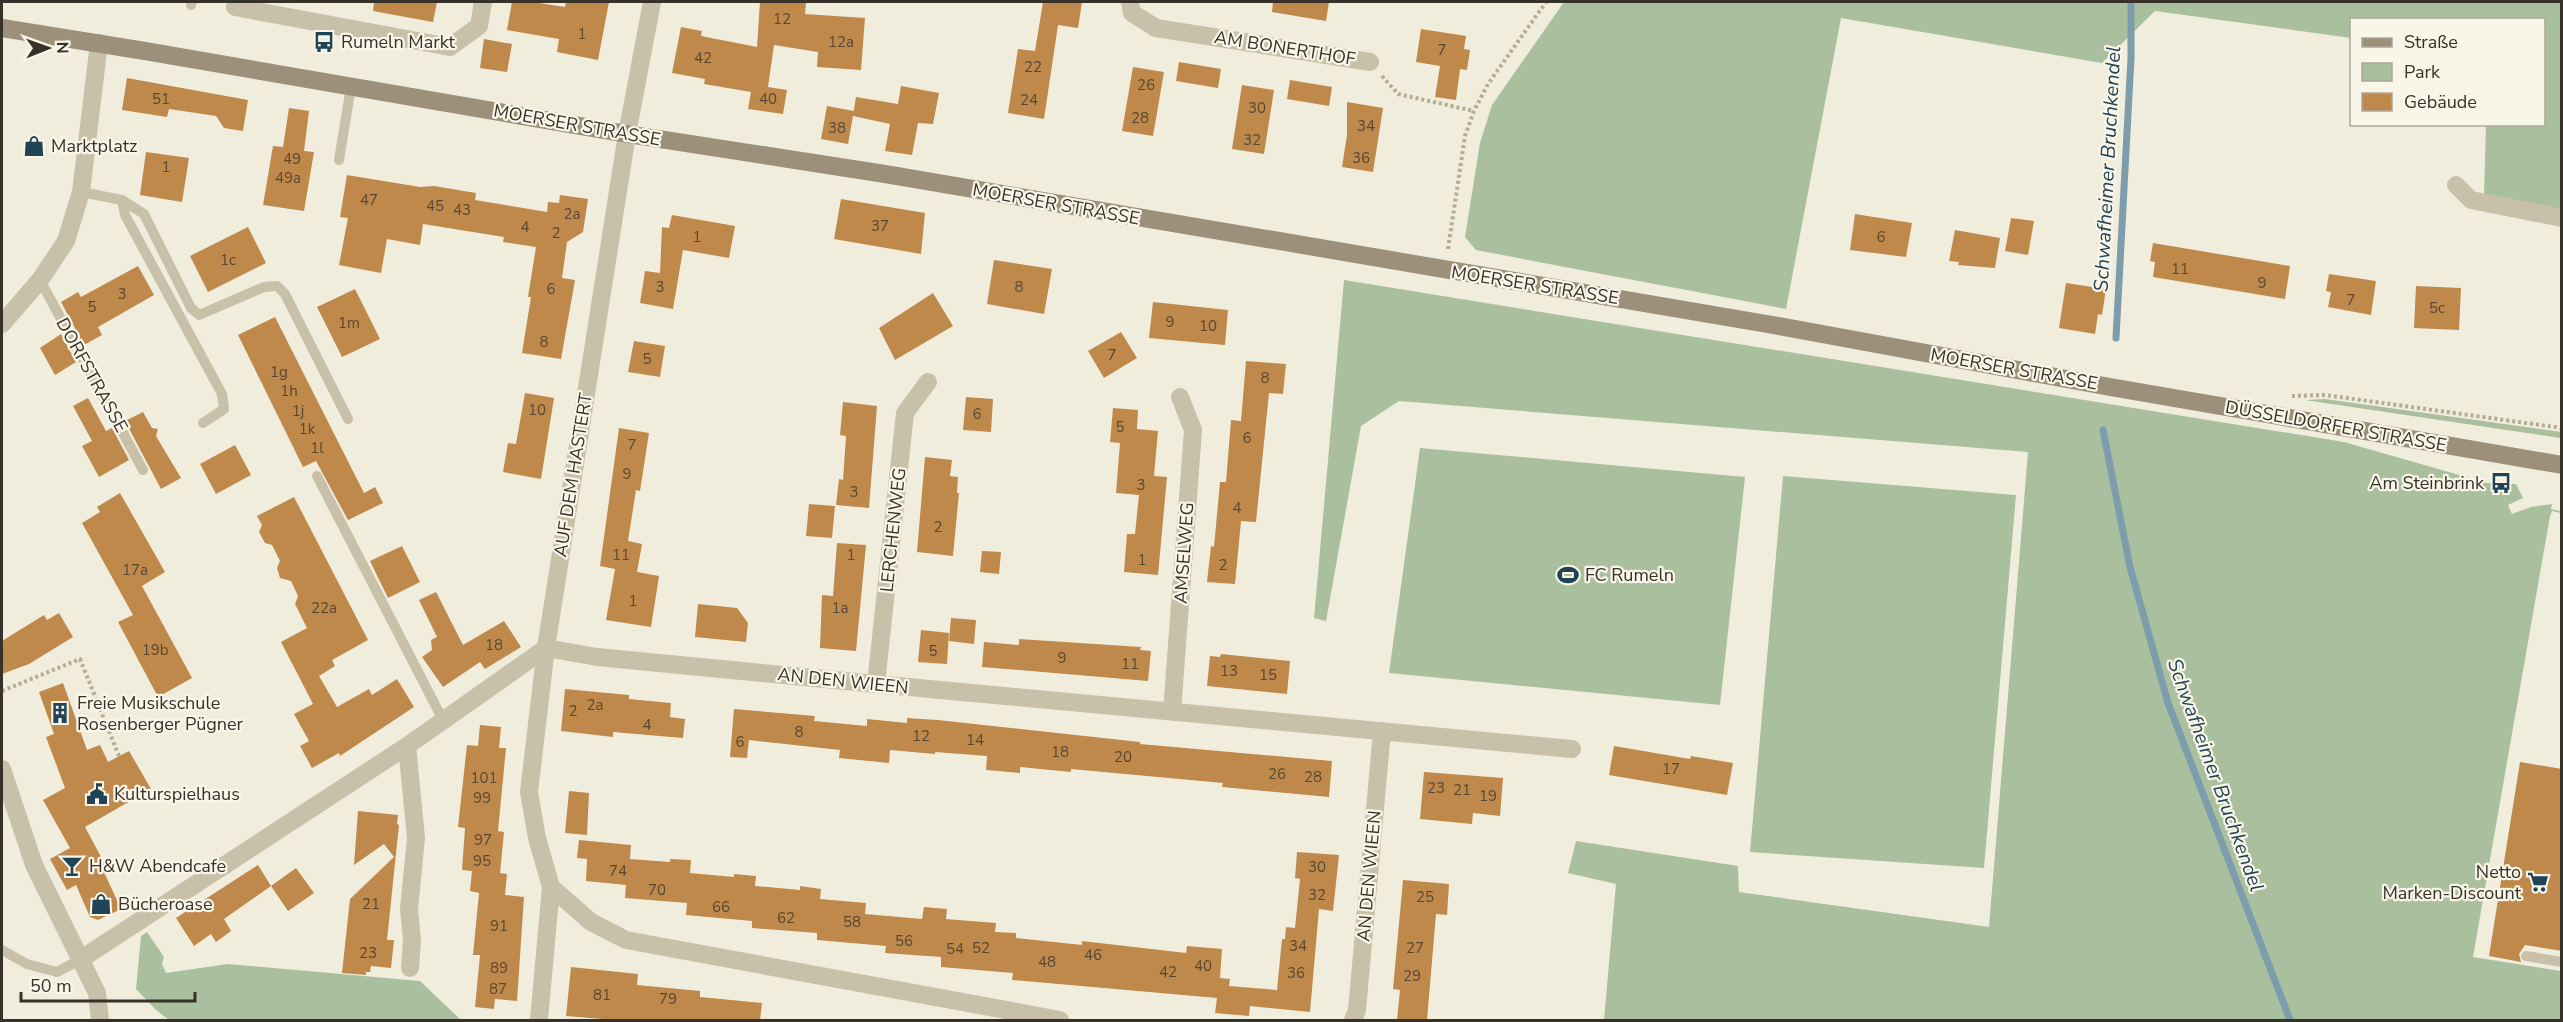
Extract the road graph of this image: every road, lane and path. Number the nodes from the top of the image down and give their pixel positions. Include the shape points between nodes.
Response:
1 (483, 2) edge
2 (652, 2) edge
3 (1130, 2) edge
4 (1546, 2) edge
5 (235, 7) dead end
6 (2, 28) edge
7 (99, 43) junction
8 (1370, 62) joint
9 (351, 87) junction
10 (1474, 111) junction
11 (627, 134) junction
12 (339, 160) dead end
13 (2456, 184) dead end
14 (81, 192) junction
15 (122, 200) junction
16 (2562, 218) edge
17 (1444, 270) junction
18 (40, 280) junction
19 (2, 324) edge
20 (928, 382) dead end
21 (2110, 387) joint
22 (1180, 398) dead end
23 (348, 419) dead end
24 (203, 423) dead end
25 (2562, 465) edge
26 (143, 470) dead end
27 (316, 476) dead end
28 (546, 648) junction
29 (876, 684) junction
30 (2, 692) edge
31 (1172, 712) junction
32 (443, 720) junction
33 (1382, 731) junction
34 (407, 746) junction
35 (1572, 748) dead end
36 (119, 756) dead end
37 (2, 769) edge
38 (551, 887) junction
39 (2, 950) edge
40 (2526, 956) dead end
41 (81, 959) junction
42 (2562, 962) edge
43 (410, 968) dead end
44 (100, 1020) edge
45 (539, 1020) edge
46 (1060, 1020) edge
47 (1353, 1020) edge

1 - 5 street via 479,26 450,46
2 - 11 street, AUF DEM HASTERT
3 - 8 street, AM BONERTHOF via 1132,13 1156,28
4 - 10 path via 1488,84
6 - 7 main road, MOERSER STRASSE
7 - 9 main road, MOERSER STRASSE
7 - 14 street
8 - 10 path, AM BONERTHOF via 1398,94
9 - 11 main road, MOERSER STRASSE
9 - 12 lane
10 - 17 path via 1465,136
11 - 17 main road, MOERSER STRASSE
11 - 28 street, AUF DEM HASTERT
13 - 16 street via 2471,200
14 - 15 lane
14 - 18 street via 66,241
15 - 23 lane via 144,214 191,308 199,315 264,287 277,286 285,294
15 - 24 lane via 125,215 222,394 224,409
17 - 21 main road, MOERSER STRASSE
18 - 19 street
18 - 26 lane, DORFSTRASSE
20 - 29 street, LERCHENWEG via 905,413
21 - 25 main road, DÜSSELDORFER STRASSE
22 - 31 street, AMSELWEG via 1193,429
27 - 32 lane
28 - 29 street, AN DEN WIEEN via 597,657
28 - 32 street
28 - 38 street via 529,792
29 - 31 street, AN DEN WIEEN
30 - 36 path via 80,659
31 - 33 street, AN DEN WIEEN
32 - 34 street
33 - 35 street, AN DEN WIEEN
33 - 47 street, AN DEN WIEEN
34 - 41 street
34 - 43 street via 416,838 409,909
37 - 41 street via 34,865
38 - 45 street
38 - 46 street via 591,922 626,940
39 - 41 lane via 27,964 57,972
40 - 42 lane
41 - 44 street via 97,993

